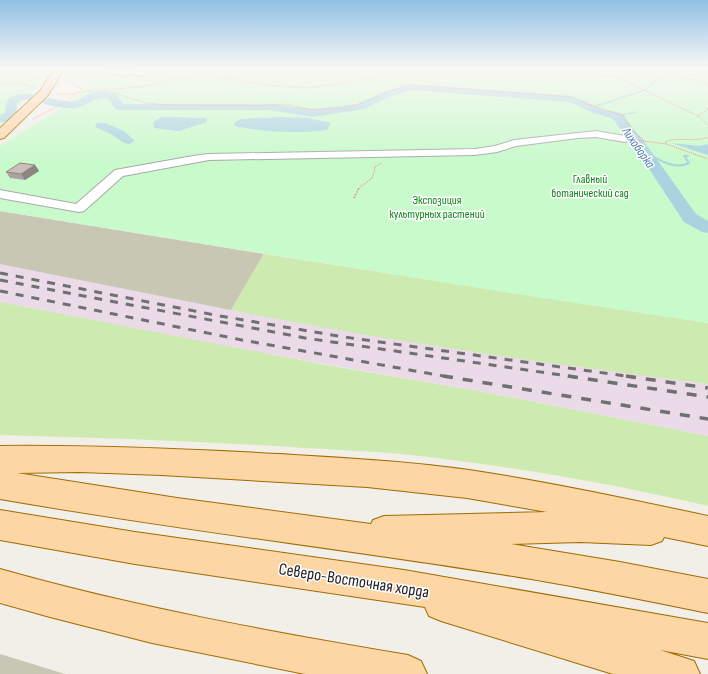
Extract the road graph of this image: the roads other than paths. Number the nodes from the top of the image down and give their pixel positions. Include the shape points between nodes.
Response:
1 (36, 99) edge
2 (0, 135) edge
3 (625, 139) dead end
4 (0, 194) edge
5 (0, 460) edge
6 (0, 485) edge
7 (0, 525) edge
8 (708, 531) edge
9 (322, 533) junction
10 (708, 537) edge
11 (361, 580) junction
12 (0, 586) edge
13 (708, 596) edge
14 (708, 641) edge
15 (408, 674) edge
16 (680, 674) edge

1 - 2 main road
3 - 4 lane via 596,134 514,143 497,149 475,152 193,159 119,173 79,208
5 - 8 main road via 161,461 367,473 467,484 572,502
6 - 9 main road via 98,502
7 - 11 main road, Северо-Восточная хорда via 72,539
9 - 10 main road via 621,528
9 - 13 main road via 519,561
11 - 14 main road, Северо-Восточная хорда via 525,606
11 - 16 main road via 588,649
12 - 15 main road via 53,602 175,629

